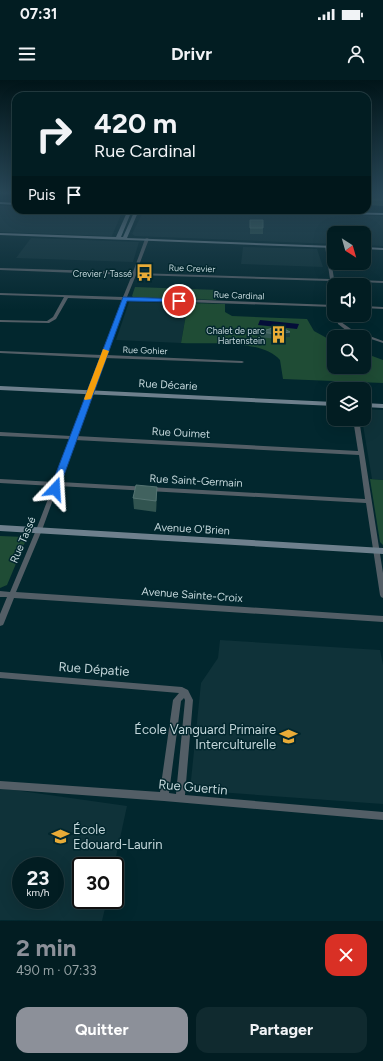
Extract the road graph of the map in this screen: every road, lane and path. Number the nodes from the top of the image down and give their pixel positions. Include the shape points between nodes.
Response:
1 (120, 232) edge
2 (127, 232) edge
3 (0, 234) edge
4 (118, 238) junction
5 (125, 238) junction
6 (147, 239) junction
7 (327, 246) edge
8 (371, 248) edge
9 (383, 249) edge
10 (0, 269) edge
11 (134, 274) junction
12 (327, 281) edge
13 (371, 282) edge
14 (383, 282) edge
15 (0, 294) edge
16 (66, 296) junction
17 (125, 299) junction
18 (327, 306) edge
19 (371, 307) edge
20 (383, 308) edge
21 (0, 321) edge
22 (339, 322) edge
23 (383, 342) edge
24 (0, 352) edge
25 (104, 356) junction
26 (242, 362) dead end
27 (0, 388) edge
28 (90, 392) junction
29 (327, 404) edge
30 (371, 405) edge
31 (383, 406) edge
32 (357, 426) edge
33 (0, 434) edge
34 (74, 438) junction
35 (361, 453) junction
36 (0, 480) edge
37 (56, 484) junction
38 (368, 500) junction
39 (0, 528) edge
40 (39, 530) junction
41 (380, 551) edge
42 (0, 594) edge
43 (11, 595) junction
44 (383, 595) edge
45 (383, 619) edge
46 (0, 623) edge
47 (0, 675) edge
48 (184, 692) junction
49 (172, 743) junction
50 (184, 744) junction
51 (0, 785) edge
52 (164, 797) junction
53 (180, 799) junction
54 (383, 816) edge

1 - 4 street
2 - 5 street
3 - 4 street
4 - 5 street
5 - 6 street
6 - 7 street
6 - 11 street, Rue Tassé
8 - 9 street
10 - 11 street, Rue Crevier
11 - 12 street, Rue Crevier
11 - 17 street, Rue Tassé
13 - 14 street, Rue Crevier
15 - 16 street, Rue Cardinal
16 - 17 street, Rue Cardinal
16 - 21 street via 55,318 48,322
17 - 18 street, Rue Cardinal
17 - 25 street, Rue Tassé
19 - 20 street
22 - 23 street via 349,330
24 - 25 street, Rue Gohier
25 - 26 street, Rue Gohier
25 - 28 street, Rue Tassé
27 - 28 street, Rue Décarie
28 - 29 street, Rue Décarie
28 - 34 street, Rue Tassé
30 - 31 street
32 - 35 street
33 - 34 street, Rue Ouimet
34 - 35 street, Rue Ouimet
34 - 37 street, Rue Tassé
35 - 38 street
36 - 37 street, Rue Saint-Germain
37 - 38 street, Rue Saint-Germain
37 - 40 street, Rue Tassé
38 - 41 street
39 - 40 street, Avenue O'Brien
40 - 41 street, Avenue O'Brien
40 - 43 street, Rue Tassé
41 - 44 street
42 - 43 street, Avenue Sainte-Croix
43 - 45 street, Avenue Sainte-Croix
43 - 46 street, Rue Tassé
47 - 48 street, Rue Dépatie via 179,689
48 - 49 street via 177,700
48 - 50 street via 189,700
49 - 50 street
49 - 52 street
50 - 53 street
51 - 52 street, Rue Guertin
52 - 53 street, Rue Guertin
53 - 54 street, Rue Guertin

